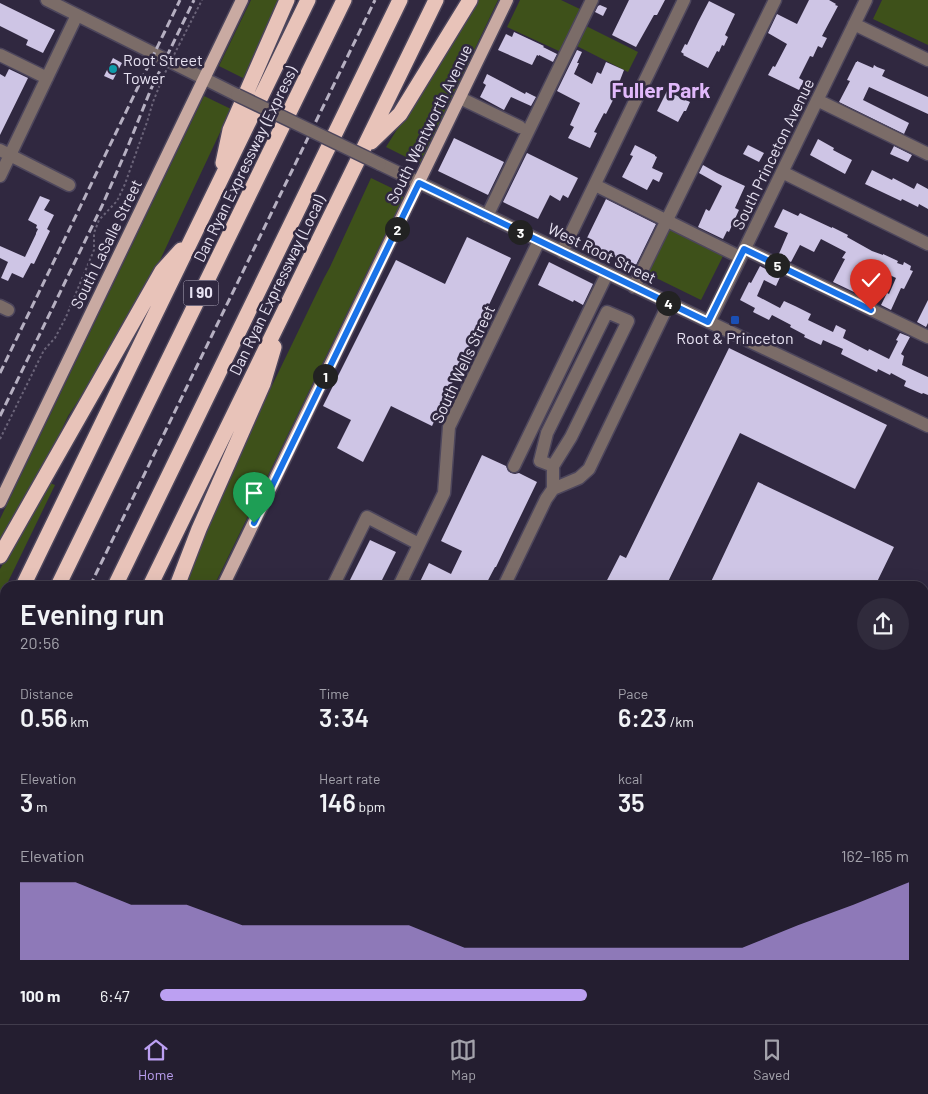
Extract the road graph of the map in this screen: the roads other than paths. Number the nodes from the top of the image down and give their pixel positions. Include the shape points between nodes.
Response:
1 (47, 0) edge
2 (242, 0) edge
3 (287, 0) edge
4 (308, 0) edge
5 (344, 0) edge
6 (400, 0) edge
7 (436, 0) edge
8 (470, 0) edge
9 (507, 0) edge
10 (592, 0) edge
11 (684, 0) edge
12 (774, 0) edge
13 (866, 0) edge
14 (77, 15) junction
15 (854, 24) junction
16 (0, 55) edge
17 (928, 60) edge
18 (47, 78) junction
19 (204, 78) junction
20 (460, 98) junction
21 (817, 100) junction
22 (520, 128) dead end
23 (363, 150) junction
24 (5, 152) edge
25 (928, 154) edge
26 (782, 172) junction
27 (0, 176) edge
28 (419, 183) junction
29 (595, 184) junction
30 (69, 185) dead end
31 (217, 188) junction
32 (487, 216) junction
33 (666, 220) junction
34 (195, 234) junction
35 (539, 241) junction
36 (928, 244) edge
37 (562, 252) junction
38 (742, 253) junction
39 (607, 274) junction
40 (634, 287) junction
41 (287, 303) junction
42 (669, 303) junction
43 (708, 322) junction
44 (928, 337) edge
45 (928, 426) edge
46 (514, 466) dead end
47 (553, 466) junction
48 (553, 488) junction
49 (0, 502) edge
50 (419, 544) junction
51 (0, 556) edge
52 (25, 581) edge
53 (60, 581) edge
54 (117, 581) edge
55 (152, 581) edge
56 (179, 581) edge
57 (225, 581) edge
58 (335, 581) edge
59 (401, 581) edge
60 (506, 581) edge

1 - 14 street, West Root Street
2 - 19 main road, South LaSalle Street
3 - 31 highway via 230,130
4 - 31 highway, I 90
5 - 53 highway, Dan Ryan Expressway (Express) / I 90
6 - 54 highway
7 - 23 highway, Dan Ryan Expressway (Local)
8 - 23 highway via 400,114
9 - 20 main road, South Wentworth Avenue
10 - 32 street
11 - 29 street
12 - 33 street
13 - 15 street, South Princeton Avenue
14 - 18 street
14 - 19 street, West Root Street
15 - 17 street
15 - 21 street, South Princeton Avenue
16 - 18 street
18 - 24 street
19 - 28 street, West Root Street, bridge
19 - 49 main road, South LaSalle Street
20 - 22 street
20 - 28 main road, South Wentworth Avenue
21 - 25 street
21 - 26 street, South Princeton Avenue
23 - 41 highway, Dan Ryan Expressway (Local)
24 - 27 street
24 - 30 street
26 - 36 street
26 - 38 street, South Princeton Avenue
28 - 32 street, West Root Street
28 - 57 main road, South Wentworth Avenue
29 - 33 street
29 - 37 street
31 - 34 highway, I 90
32 - 35 street, West Root Street
33 - 38 street
33 - 40 street
34 - 51 highway via 162,271
34 - 52 highway, I 90
35 - 37 street, West Root Street
35 - 50 street, South Wells Street via 448,428 444,493
37 - 39 street, West Root Street
38 - 43 street, South Princeton Avenue
38 - 44 street
39 - 40 street, West Root Street
39 - 46 street
40 - 42 street, West Root Street
41 - 55 highway, Dan Ryan Expressway (Local)
41 - 56 highway via 263,384
42 - 43 street, West Root Street
42 - 48 street via 588,469 579,478
43 - 45 street, West Root Street
47 - 47 street via 570,437 628,321 607,312 547,432 540,461
47 - 48 street
48 - 60 street
50 - 58 street via 367,517
50 - 59 street, South Wells Street

